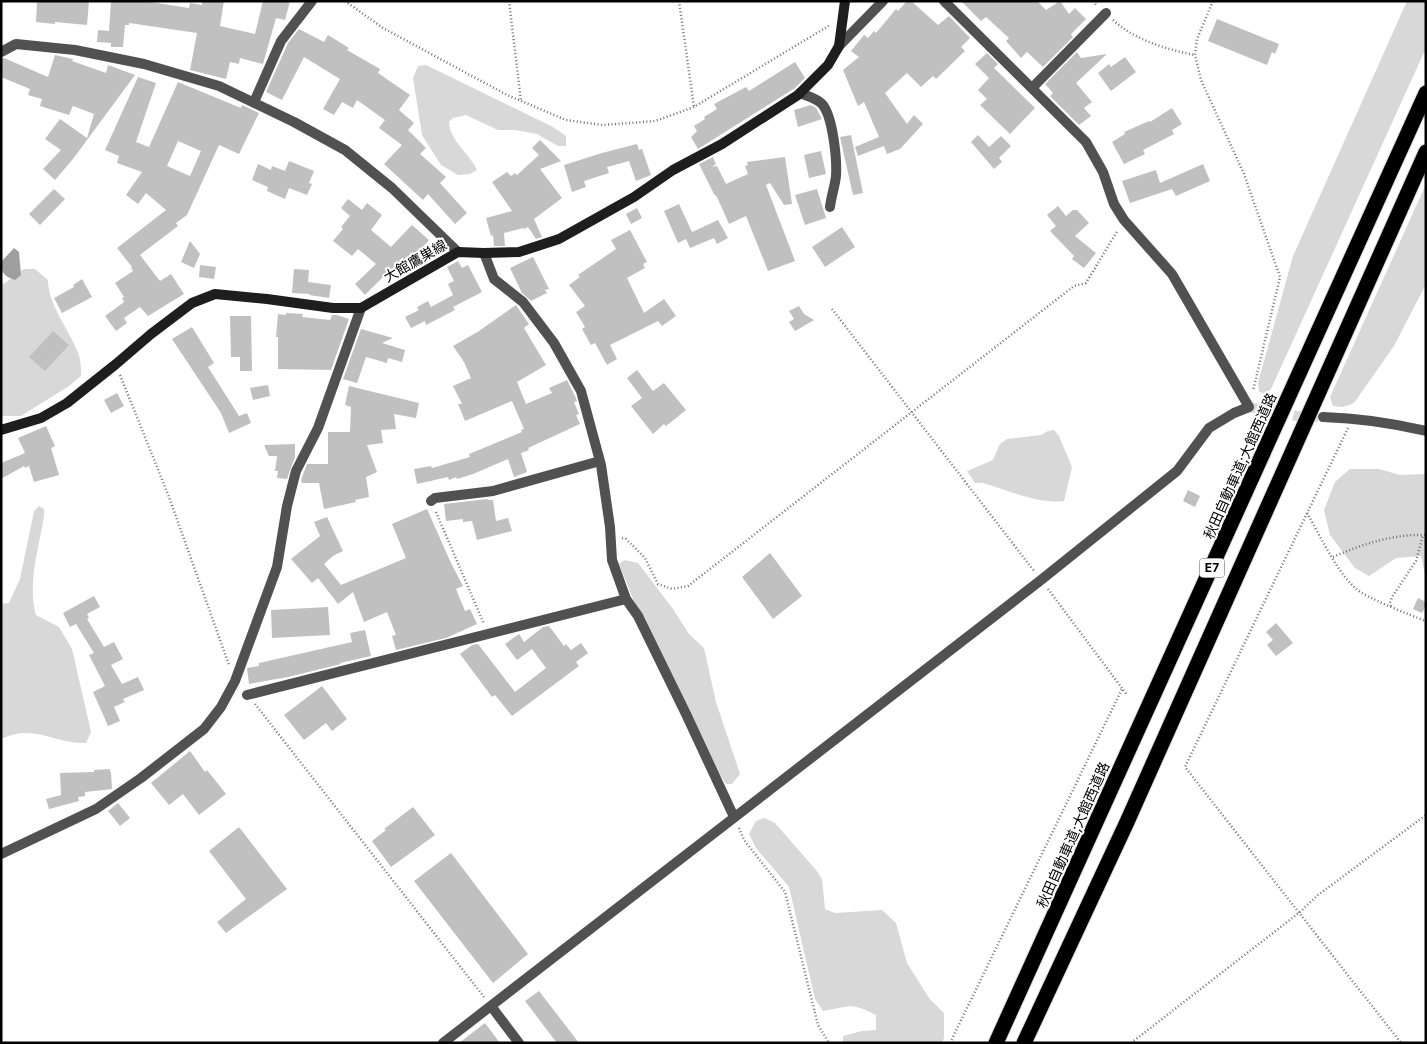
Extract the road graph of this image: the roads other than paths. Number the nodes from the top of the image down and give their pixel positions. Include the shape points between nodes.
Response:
1 (312, 1) edge
2 (845, 1) edge
3 (883, 1) edge
4 (944, 1) edge
5 (1106, 13) road end
6 (839, 46) junction
7 (1, 52) edge
8 (1032, 88) junction
9 (800, 93) junction
10 (1426, 93) edge
11 (254, 102) junction
12 (1426, 152) edge
13 (830, 207) dead end
14 (458, 252) junction
15 (484, 253) junction
16 (361, 308) junction
17 (1323, 417) tunnel mouth
18 (1, 430) edge
19 (1426, 431) edge
20 (600, 461) junction
21 (431, 501) road end
22 (626, 599) junction
23 (247, 696) road end
24 (734, 817) junction
25 (1, 854) edge
26 (491, 1006) junction
27 (443, 1043) edge
28 (519, 1043) edge
29 (996, 1043) edge
30 (1024, 1043) edge

1 - 11 street via 280,41
2 - 6 main road, 大館鷹巣線
3 - 6 street
4 - 8 street
5 - 8 street
6 - 9 main road, 大館鷹巣線 via 828,65
7 - 11 street via 16,44 144,64 219,86
8 - 24 street via 1086,142 1103,172 1114,204 1124,220 1172,274 1249,407 1234,412 1209,428 1177,471
9 - 13 street via 823,105 829,120 836,176
9 - 15 main road, 大館鷹巣線 via 722,144 559,239 519,252
10 - 29 highway, 秋田自動車道;大館西道路 / E7
11 - 14 street via 345,150 392,188
12 - 30 highway, E7 via 1127,822
14 - 15 main road, 大館鷹巣線
14 - 16 main road, 大館鷹巣線
15 - 20 street via 494,279 523,302 554,343 581,391
16 - 18 main road, 大館鷹巣線 via 333,308 215,294 192,303 67,403 41,418
16 - 25 street via 318,428 296,471 277,567 235,681 221,707 204,729 96,809
17 - 19 street via 1400,424
20 - 21 street via 493,491
20 - 22 street via 612,560
22 - 23 street
22 - 24 street via 642,625
24 - 26 street
26 - 27 street
26 - 28 street

